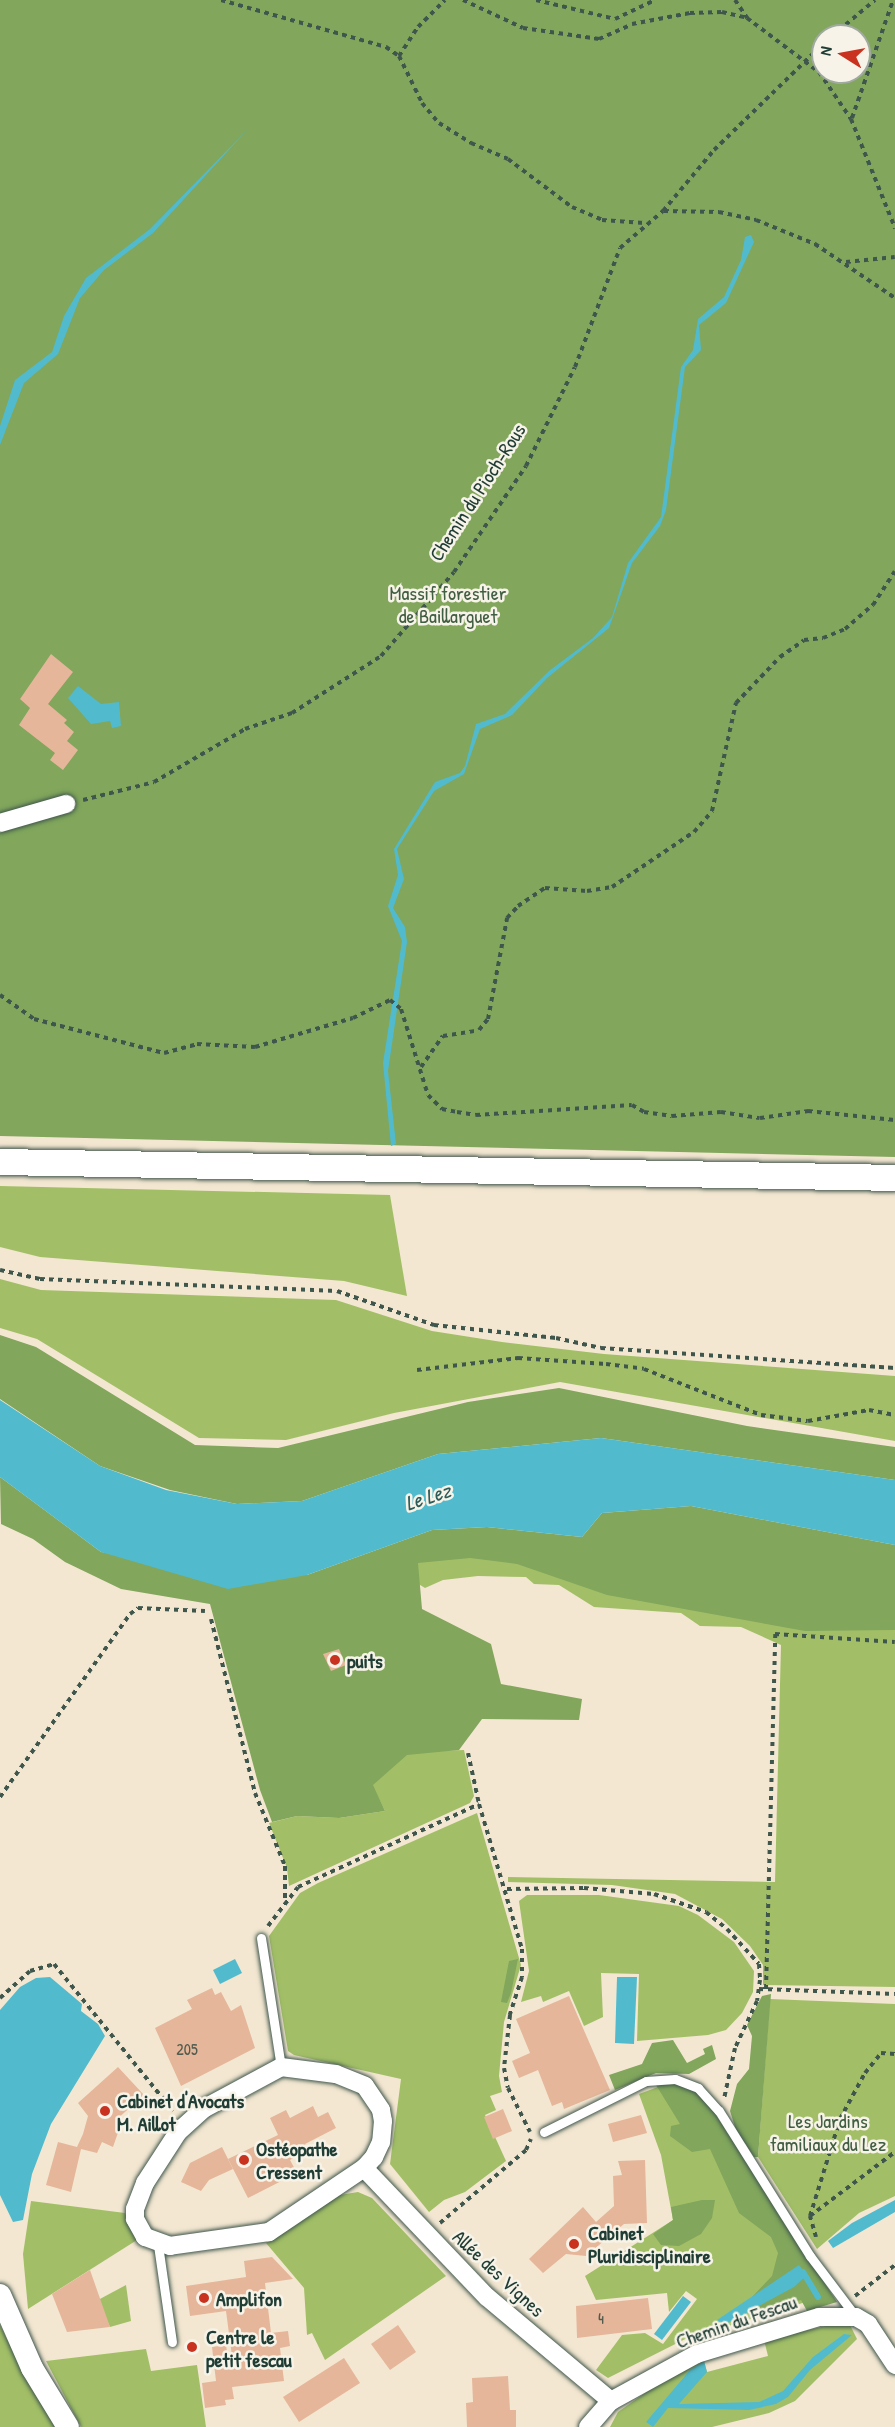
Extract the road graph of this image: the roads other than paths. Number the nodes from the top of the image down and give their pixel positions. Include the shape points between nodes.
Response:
1 (66, 804) road end
2 (0, 823) edge
3 (0, 1162) edge
4 (895, 1178) edge
5 (261, 1938) road end
6 (281, 2067) junction
7 (544, 2132) dead end
8 (364, 2168) junction
9 (159, 2245) junction
10 (0, 2295) edge
11 (850, 2310) junction
12 (172, 2342) dead end
13 (895, 2365) edge
14 (611, 2401) junction
15 (68, 2427) edge
16 (588, 2427) edge

1 - 2 street
3 - 4 main road
5 - 6 lane
6 - 8 street via 346,2077 370,2091 381,2110 383,2132
6 - 9 street via 229,2094 186,2125 161,2154 135,2209 140,2228
7 - 11 lane via 646,2081 675,2079 698,2088 719,2111 810,2256
8 - 9 street via 269,2232 206,2244
8 - 14 street, Allée des Vignes via 487,2297
9 - 12 lane
10 - 15 street via 32,2368
11 - 13 street via 868,2324
11 - 14 street, Chemin du Fescau via 697,2354
14 - 16 street, Chemin du Fescau

